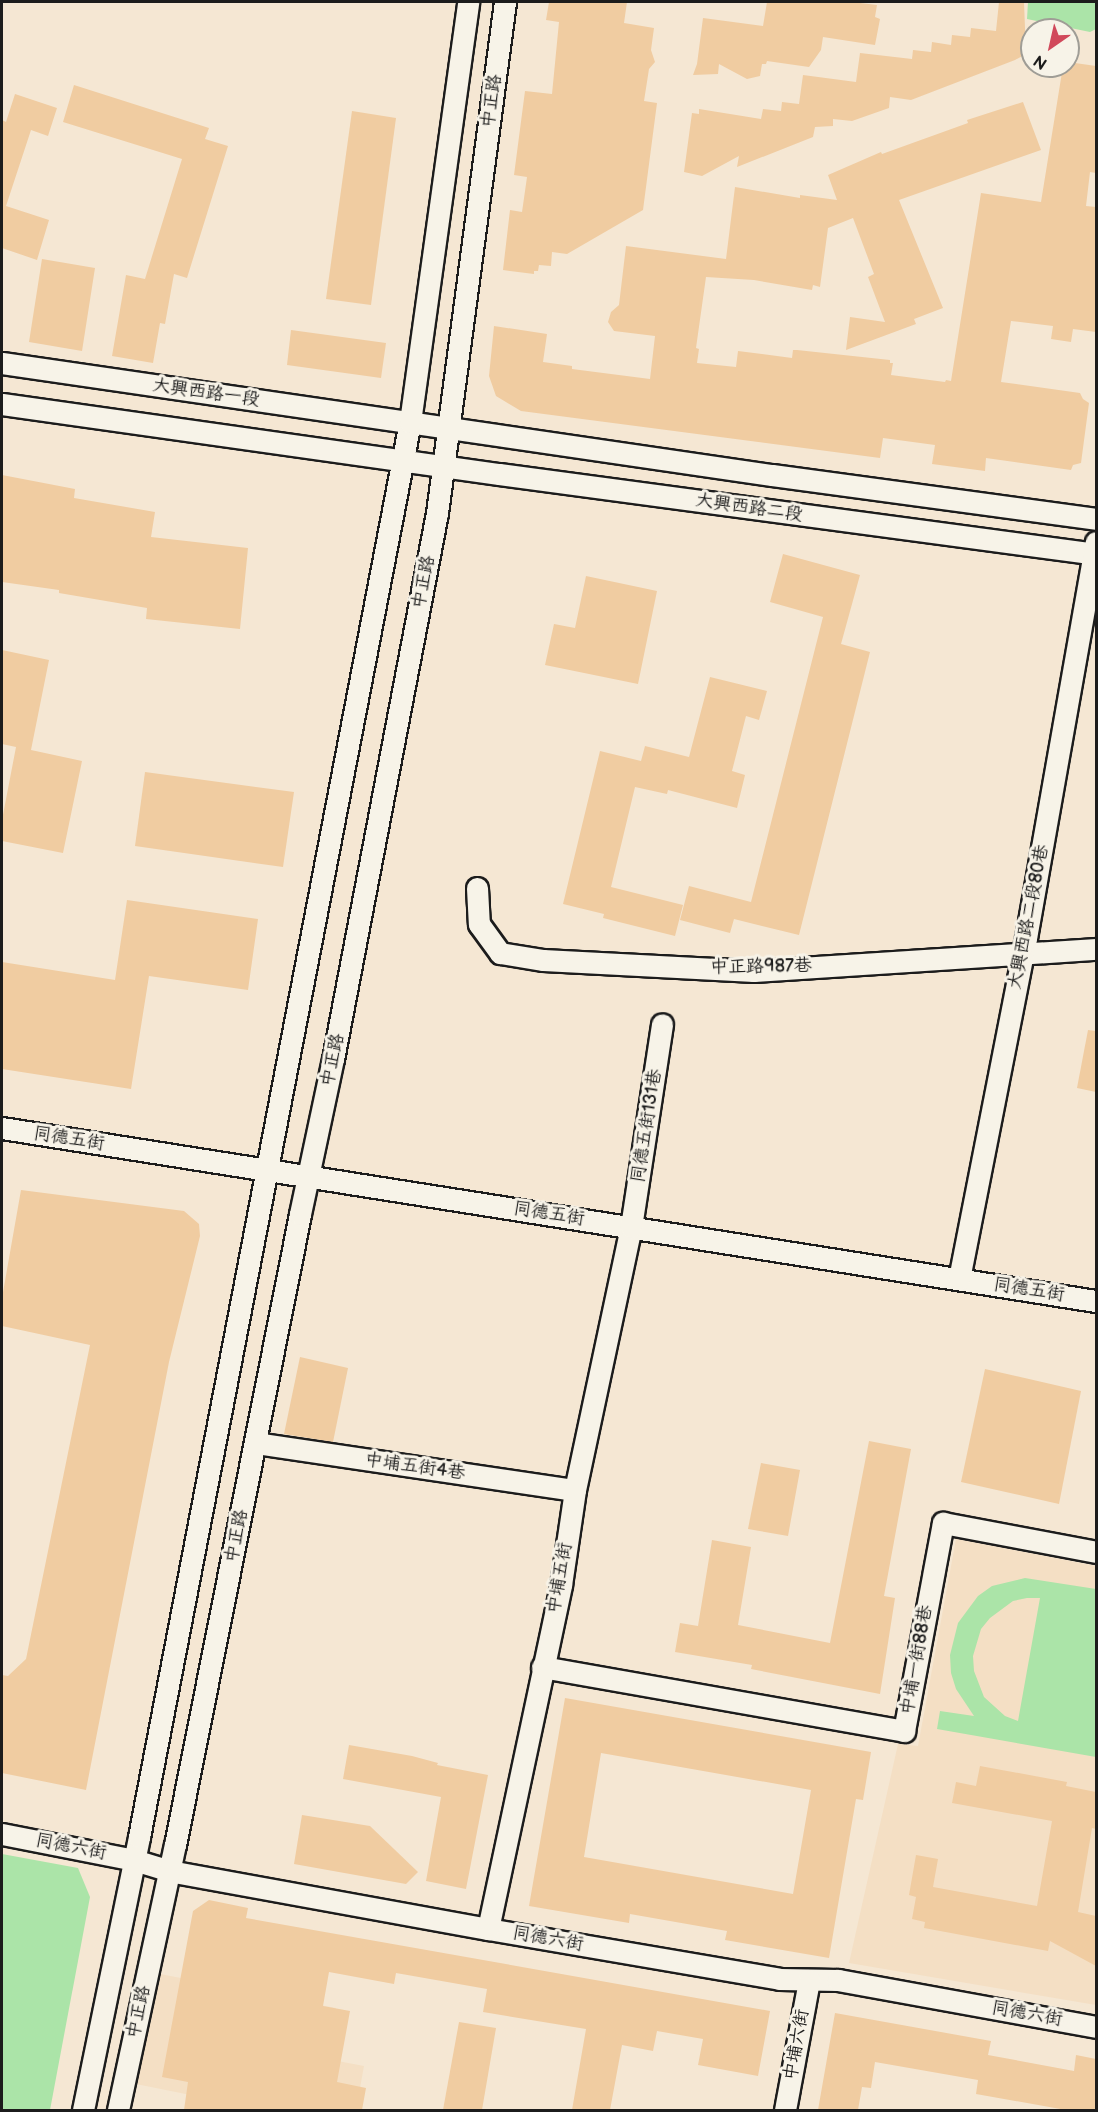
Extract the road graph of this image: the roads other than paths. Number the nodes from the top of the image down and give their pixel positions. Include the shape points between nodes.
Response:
1 (468, 2) edge
2 (505, 2) edge
3 (2, 363) edge
4 (2, 404) edge
5 (410, 422) junction
6 (450, 428) junction
7 (402, 459) junction
8 (444, 466) junction
9 (1096, 519) edge
10 (1096, 550) edge
11 (477, 888) dead end
12 (1096, 949) edge
13 (1022, 955) junction
14 (662, 1024) dead end
15 (2, 1128) edge
16 (266, 1170) junction
17 (308, 1176) junction
18 (631, 1227) junction
19 (959, 1279) junction
20 (1096, 1300) edge
21 (255, 1443) junction
22 (575, 1490) junction
23 (1096, 1552) edge
24 (542, 1666) junction
25 (2, 1834) edge
26 (134, 1860) junction
27 (169, 1870) junction
28 (488, 1929) junction
29 (809, 1980) junction
30 (1096, 2027) edge
31 (83, 2110) edge
32 (118, 2110) edge
33 (785, 2110) edge

1 - 5 street, 中正路
2 - 6 street, 中正路
3 - 5 street, 大興西路一段
4 - 7 street
5 - 6 street, 大興西路二段
5 - 7 street, 中正路
6 - 8 street, 中正路
6 - 9 street, 大興西路二段
7 - 8 street, 大興西路二段
7 - 16 street, 中正路
8 - 10 street, 大興西路二段
8 - 17 street, 中正路 via 347,989
10 - 13 street, 大興西路二段80巷
11 - 13 street, 中正路987巷 via 479,924 500,953 543,960 754,971
12 - 13 street, 中正路987巷
13 - 19 street, 大興西路二段80巷
14 - 18 street, 同德五街131巷
15 - 16 street, 同德五街
16 - 17 street, 同德五街
16 - 26 street, 中正路
17 - 18 street, 同德五街
17 - 21 street, 中正路
18 - 19 street, 同德五街
18 - 22 street, 中埔五街
19 - 20 street, 同德五街
21 - 22 street, 中埔五街4巷
21 - 27 street, 中正路
22 - 24 street, 中埔五街 via 561,1585
23 - 24 street, 中埔一街88巷 via 943,1523 904,1731
24 - 28 street, 中埔五街
25 - 26 street, 同德六街
26 - 27 street, 同德六街
26 - 31 street, 中正路
27 - 28 street, 同德六街
27 - 32 street, 中正路
28 - 29 street, 同德六街 via 779,1979
29 - 30 street, 同德六街 via 838,1980
29 - 33 street, 中埔六街

